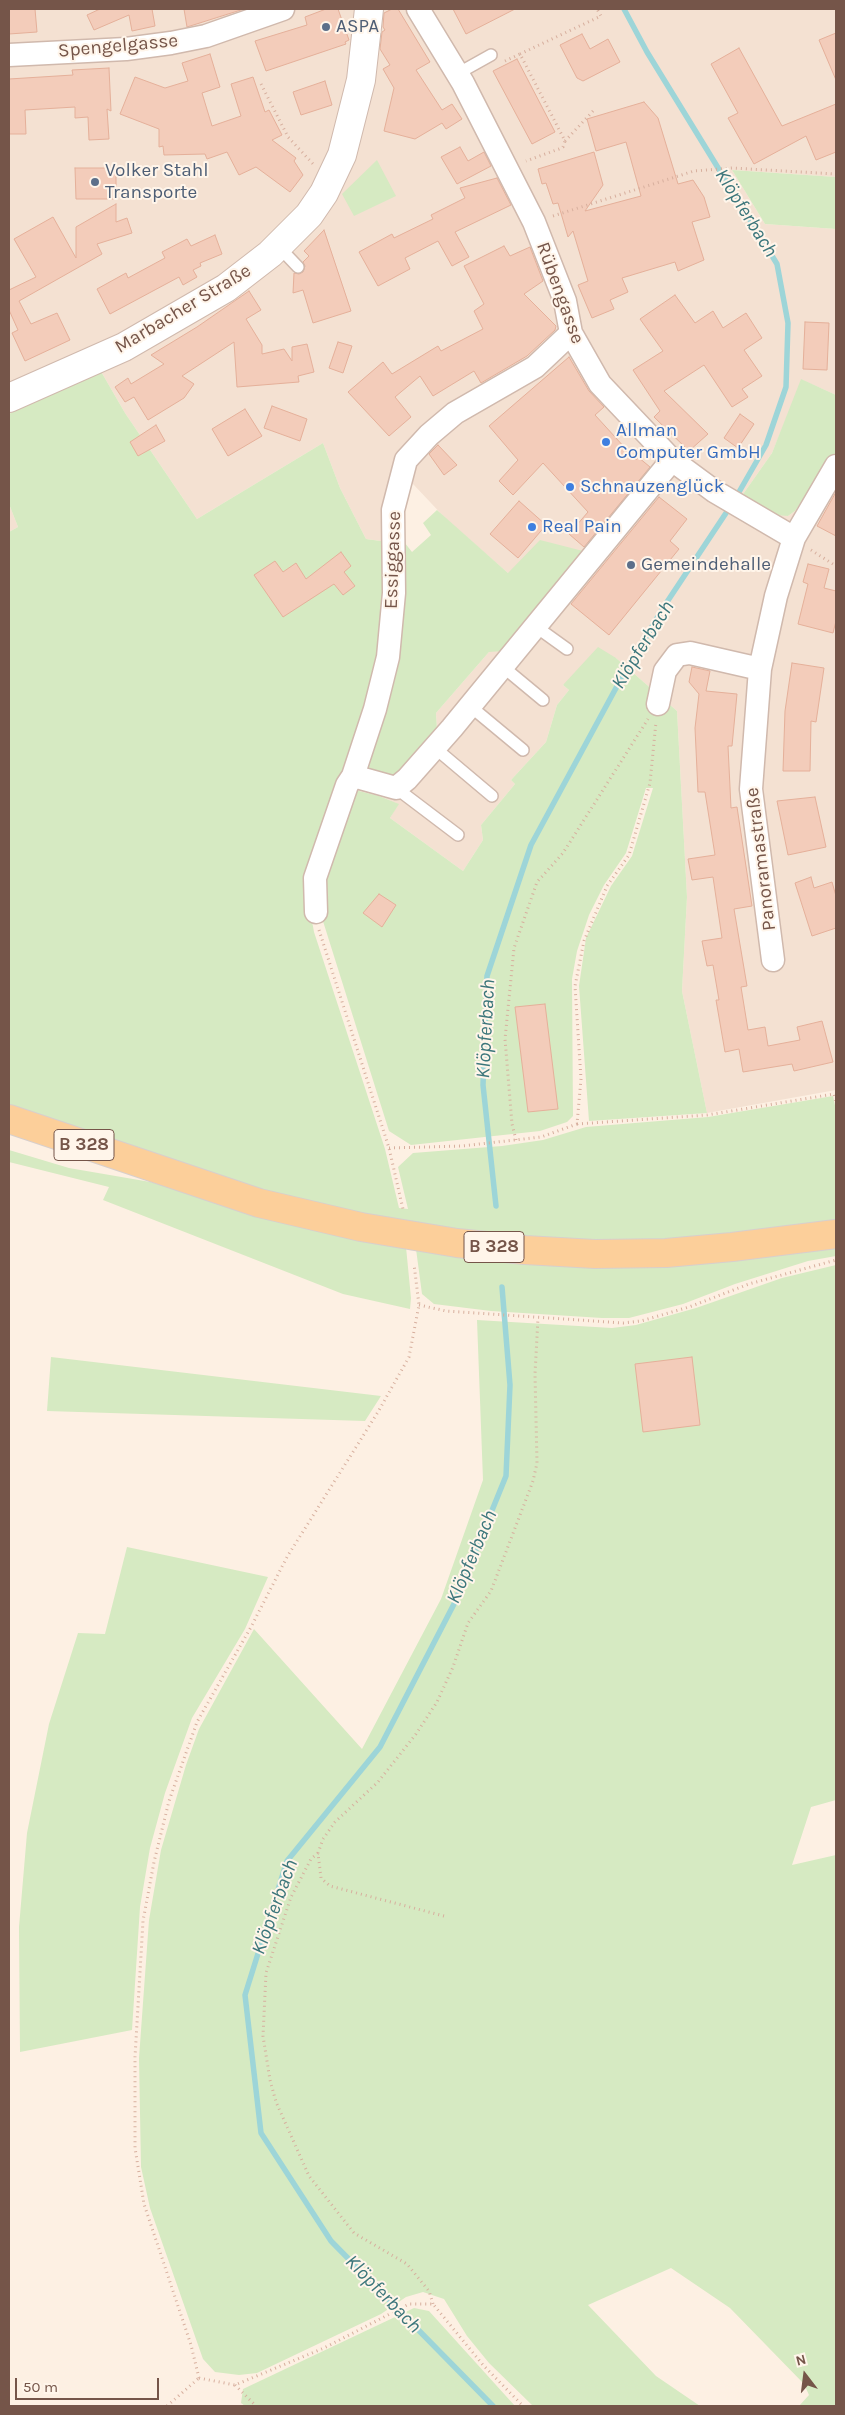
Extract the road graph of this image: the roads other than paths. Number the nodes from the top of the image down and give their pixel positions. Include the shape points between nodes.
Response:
1 (283, 9) edge
2 (369, 9) edge
3 (418, 9) edge
4 (9, 55) edge
5 (491, 55) dead end
6 (457, 74) junction
7 (278, 246) junction
8 (298, 267) dead end
9 (571, 333) junction
10 (9, 398) edge
11 (672, 460) junction
12 (836, 466) edge
13 (794, 538) junction
14 (535, 626) junction
15 (566, 649) dead end
16 (502, 666) junction
17 (760, 669) junction
18 (543, 700) dead end
19 (658, 704) road end
20 (470, 706) junction
21 (435, 748) junction
22 (523, 750) dead end
23 (353, 776) junction
24 (396, 788) junction
25 (492, 796) dead end
26 (458, 835) dead end
27 (316, 912) road end
28 (773, 960) dead end
29 (9, 1119) edge
30 (836, 1234) edge

1 - 4 street, Spengelgasse via 206,36 171,43 126,49
2 - 7 street, Marbacher Straße via 361,80 342,155 309,215
3 - 6 street, Rübengasse
5 - 6 lane
6 - 9 street, Rübengasse via 534,222 565,301
7 - 8 lane
7 - 10 street, Marbacher Straße via 226,288 124,347
9 - 11 street, Rübengasse via 600,384
9 - 23 street, Essiggasse via 535,367 455,413 406,460 393,510 394,593 388,657
11 - 13 street, Rübengasse via 714,491
11 - 14 street
12 - 13 street, Panoramastraße
13 - 17 street, Panoramastraße via 772,595
14 - 15 lane
14 - 16 street
16 - 18 lane
16 - 20 street
17 - 19 street via 690,653 677,655 665,671
17 - 28 street, Panoramastraße via 751,788
20 - 21 street
20 - 22 lane
21 - 24 street
21 - 25 lane
23 - 24 street
23 - 27 street, Essiggasse via 347,785 316,878
24 - 26 lane
29 - 30 main road, B 328 via 259,1203 344,1224 457,1243 595,1254 657,1253

